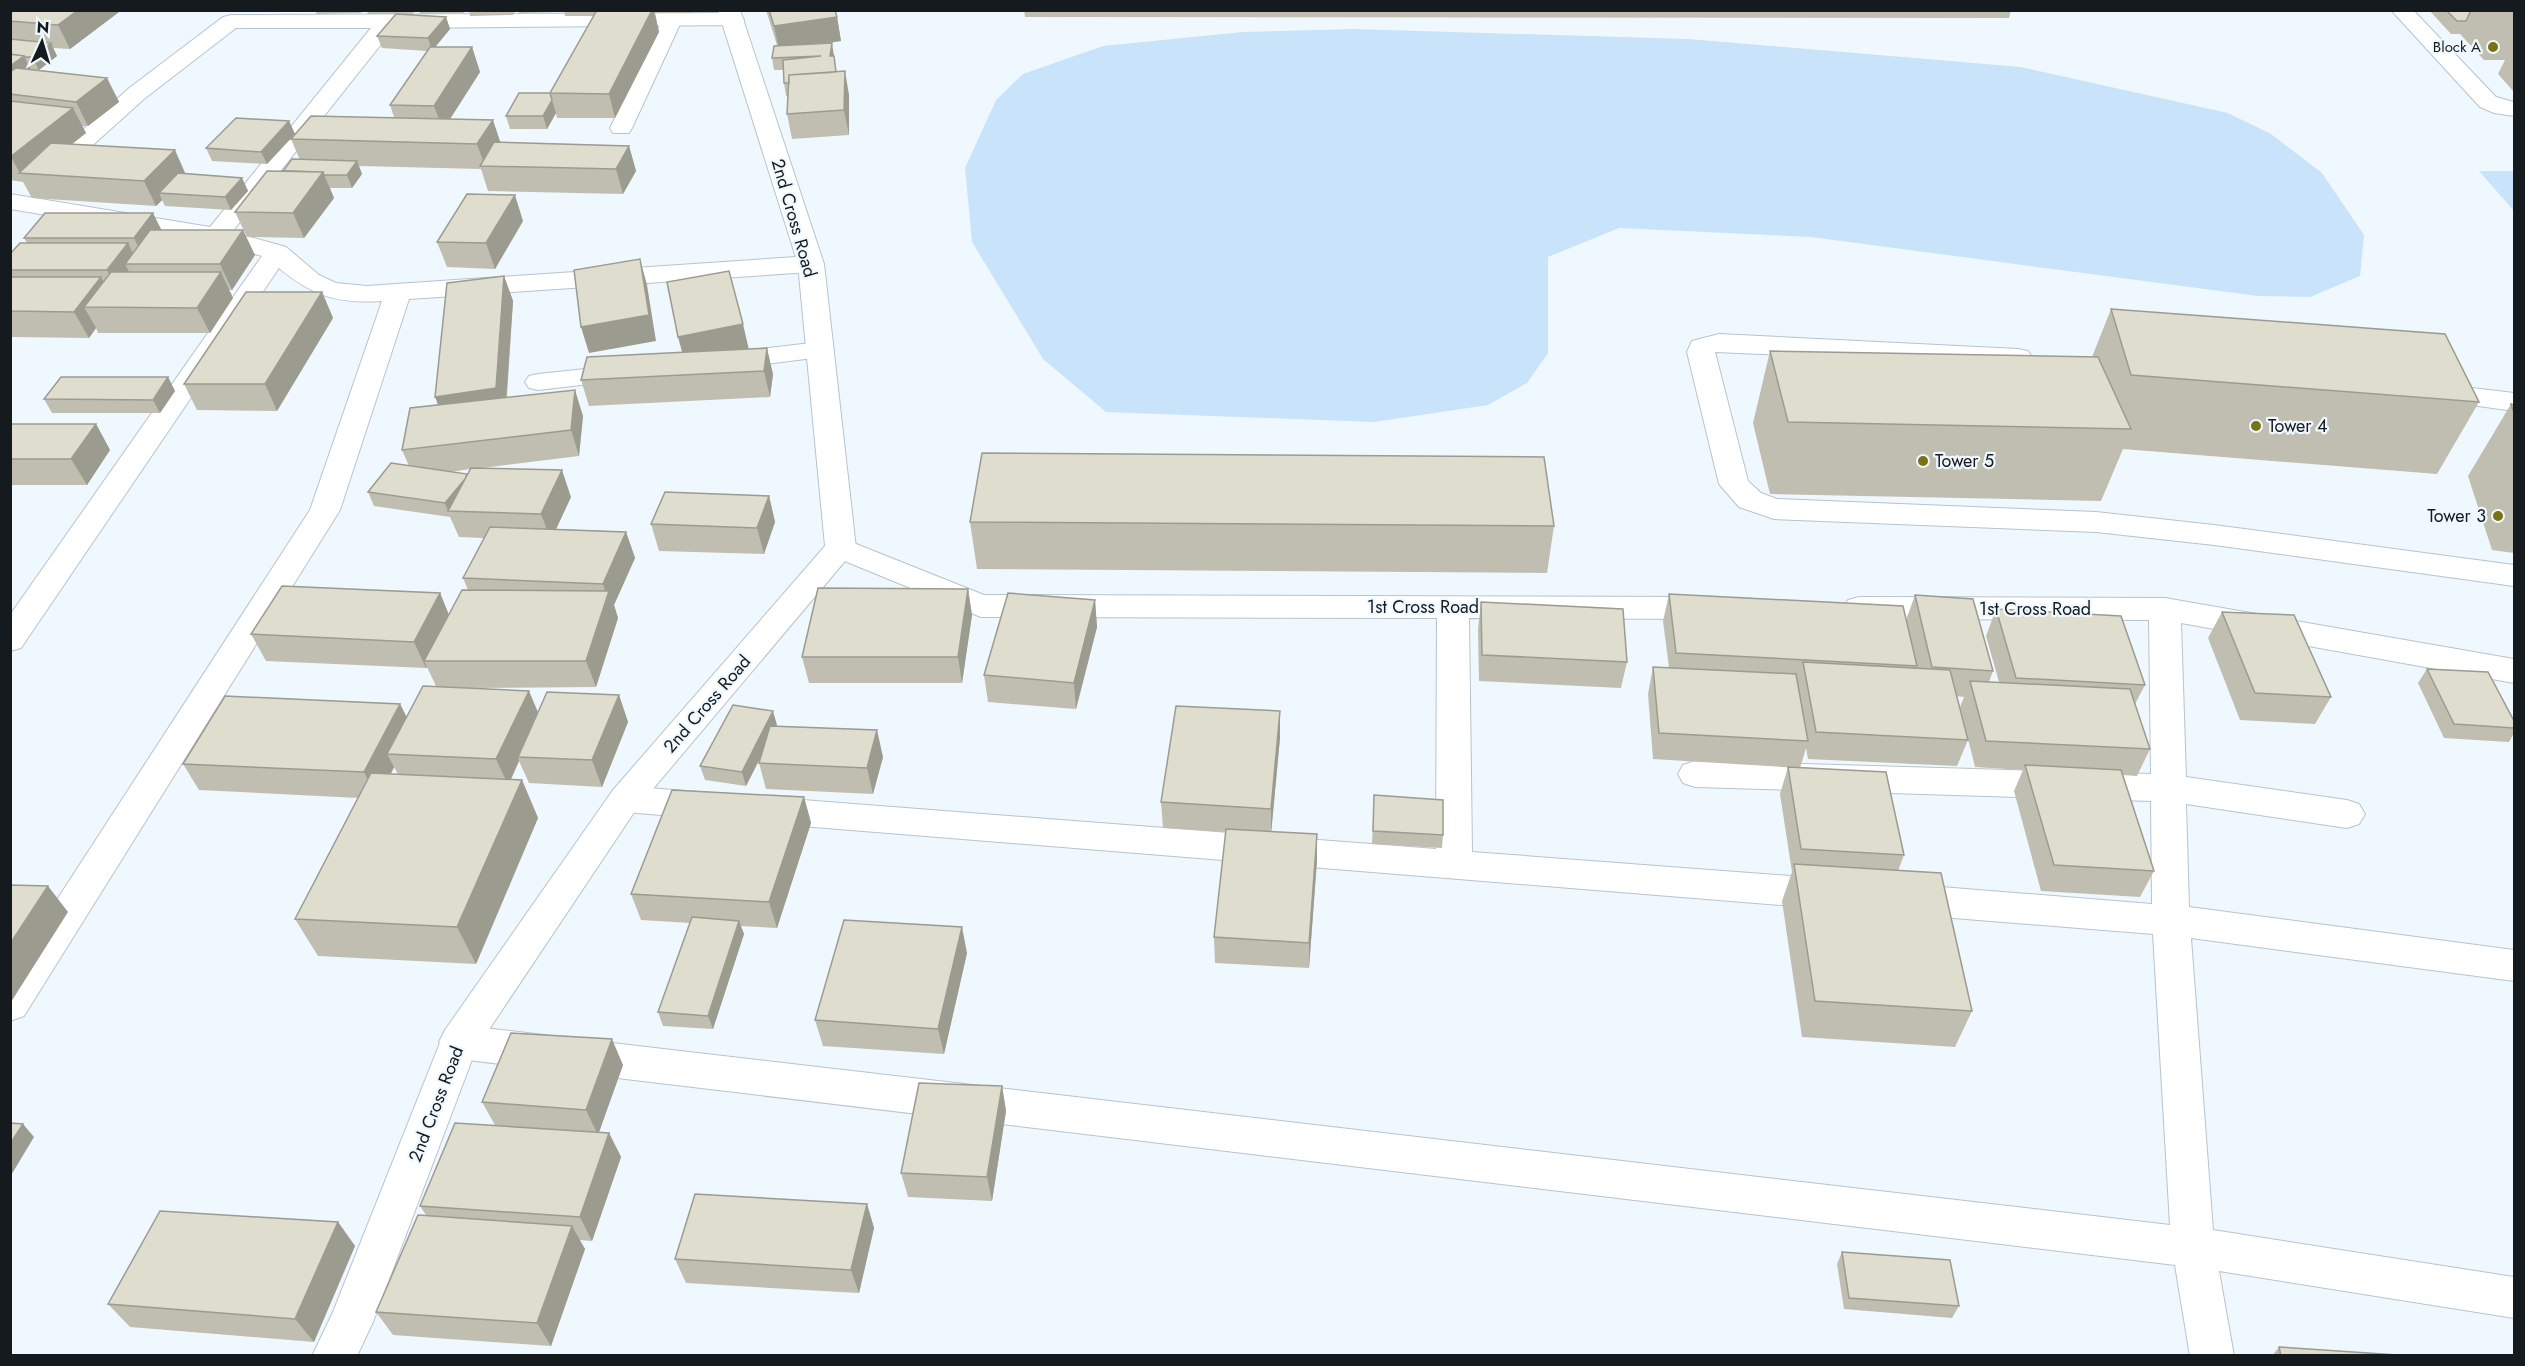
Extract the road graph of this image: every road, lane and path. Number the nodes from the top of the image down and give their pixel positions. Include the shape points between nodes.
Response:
1 (2401, 10) edge
2 (731, 15) edge
3 (231, 16) edge
4 (672, 20) junction
5 (388, 21) junction
6 (2514, 109) edge
7 (621, 128) dead end
8 (298, 133) junction
9 (322, 133) edge
10 (12, 202) edge
11 (65, 210) junction
12 (45, 236) edge
13 (216, 236) junction
14 (278, 252) junction
15 (811, 264) junction
16 (398, 292) junction
17 (820, 350) junction
18 (2049, 359) edge
19 (703, 363) edge
20 (644, 370) edge
21 (538, 382) dead end
22 (2399, 389) edge
23 (2514, 402) edge
24 (841, 548) junction
25 (2514, 576) edge
26 (1453, 607) junction
27 (1738, 608) edge
28 (1833, 608) edge
29 (2165, 609) junction
30 (10, 640) edge
31 (2514, 671) edge
32 (1695, 774) dead end
33 (2168, 788) junction
34 (625, 799) junction
35 (2348, 814) dead end
36 (1454, 864) junction
37 (2171, 920) junction
38 (2514, 965) edge
39 (10, 1005) edge
40 (459, 1042) junction
41 (2193, 1247) junction
42 (2514, 1298) edge
43 (334, 1356) edge
44 (2212, 1356) edge

1 - 6 street via 2488,102
2 - 4 street
2 - 15 street, 2nd Cross Road
3 - 5 street
3 - 10 street
4 - 5 street
4 - 7 lane
5 - 8 street
8 - 9 street
8 - 13 street
10 - 11 street
11 - 12 street
11 - 13 street
13 - 14 street
14 - 16 street via 310,281 331,290
14 - 30 street
15 - 16 street
15 - 17 street, 2nd Cross Road
16 - 39 street via 324,510
17 - 19 lane
17 - 24 street, 2nd Cross Road
18 - 25 street via 1719,342 1702,347 1701,352 1734,484 1750,500 1774,509 2096,522
20 - 21 lane
22 - 23 street
24 - 26 street, 1st Cross Road via 981,606
24 - 34 street, 2nd Cross Road
26 - 27 street, 1st Cross Road
26 - 36 street
28 - 29 street, 1st Cross Road
29 - 31 street, 1st Cross Road
29 - 33 street
32 - 33 street
33 - 35 street
33 - 37 street
34 - 36 street
34 - 40 street, 2nd Cross Road
36 - 37 street
37 - 38 street
37 - 41 street
40 - 41 street
40 - 43 street, 2nd Cross Road via 351,1322
41 - 42 street
41 - 44 street

